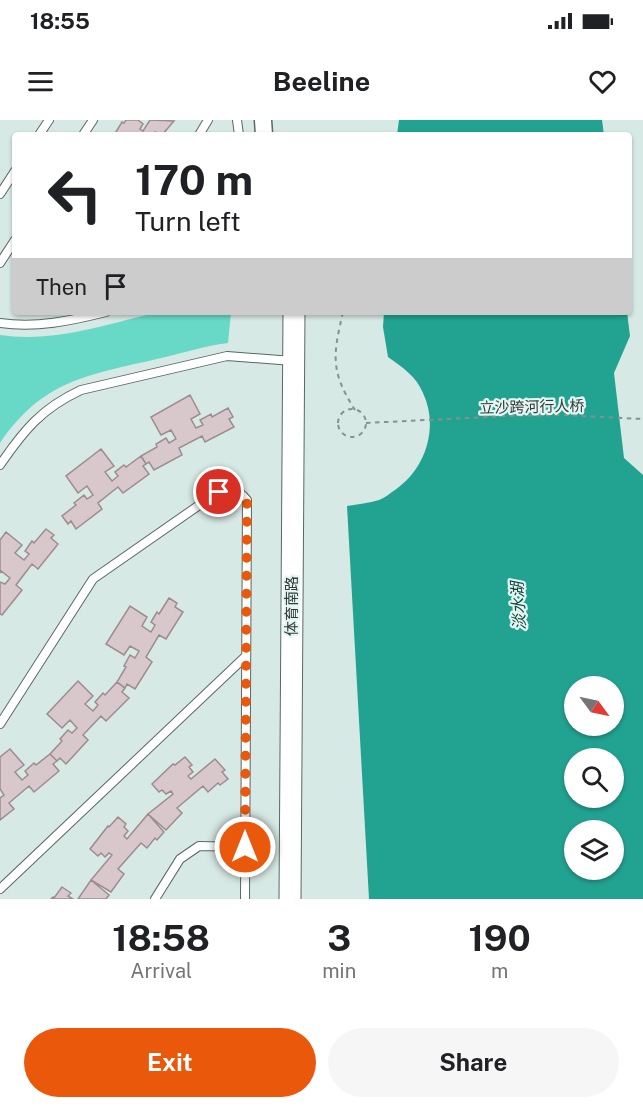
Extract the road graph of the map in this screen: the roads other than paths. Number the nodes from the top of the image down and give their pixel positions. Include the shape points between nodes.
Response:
1 (12, 176) edge
2 (0, 194) edge
3 (12, 245) edge
4 (0, 263) edge
5 (84, 315) edge
6 (294, 315) edge
7 (0, 323) edge
8 (293, 362) junction
9 (0, 465) edge
10 (246, 656) junction
11 (0, 724) edge
12 (245, 847) junction
13 (0, 890) edge
14 (154, 899) edge
15 (245, 899) edge
16 (290, 899) edge

1 - 2 lane
3 - 4 lane
5 - 7 lane via 34,326
6 - 8 street, 体育南路
8 - 9 lane via 227,356 81,390 31,423
8 - 16 street, 体育南路
10 - 11 lane via 247,500 240,491 229,488 93,579
10 - 12 lane
10 - 13 lane
12 - 14 lane via 199,846 180,859
12 - 15 lane

